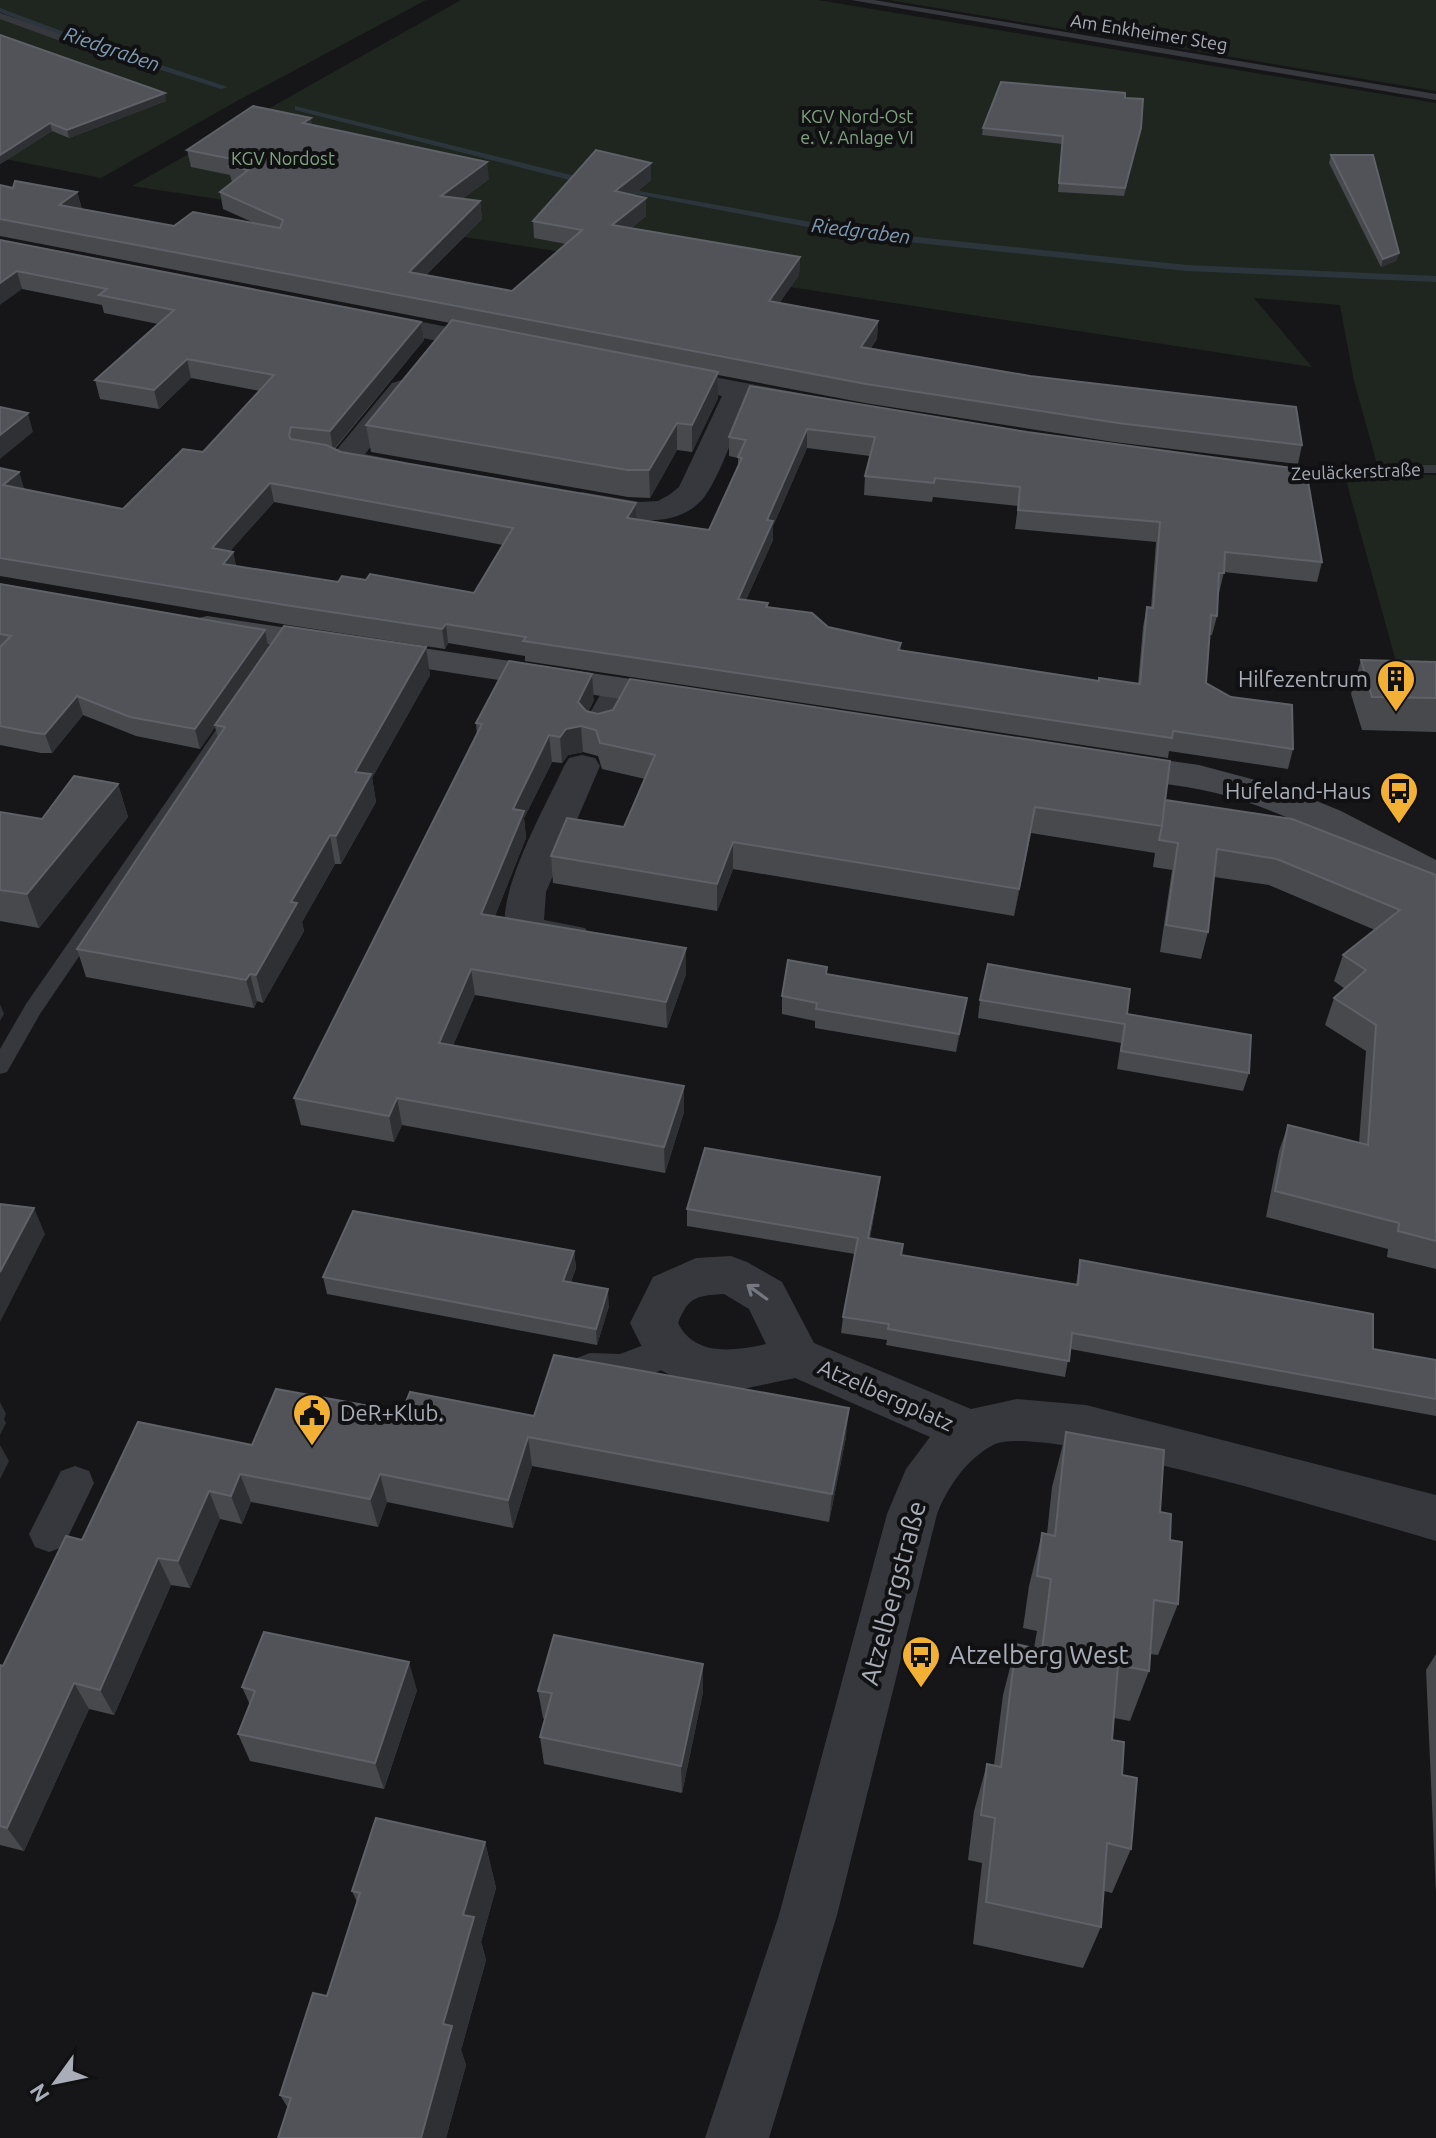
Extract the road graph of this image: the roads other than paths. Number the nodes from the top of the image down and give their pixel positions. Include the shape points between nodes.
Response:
1 (856, 0) edge
2 (0, 16) edge
3 (67, 40) dead end
4 (1436, 97) edge
5 (337, 313) edge
6 (523, 349) edge
7 (431, 354) junction
8 (631, 370) edge
9 (739, 390) junction
10 (833, 408) edge
11 (1436, 469) edge
12 (424, 473) edge
13 (1290, 475) edge
14 (550, 495) edge
15 (169, 619) edge
16 (620, 688) junction
17 (711, 702) edge
18 (238, 710) edge
19 (600, 727) edge
20 (1082, 760) edge
21 (582, 766) dead end
22 (1436, 878) edge
23 (607, 943) edge
24 (0, 1067) edge
25 (668, 1351) junction
26 (797, 1357) junction
27 (590, 1369) edge
28 (974, 1433) junction
29 (75, 1483) dead end
30 (1436, 1518) edge
31 (49, 1534) dead end
32 (737, 2138) edge

1 - 4 lane, Am Enkheimer Steg
2 - 3 lane
5 - 7 street
6 - 7 street
7 - 12 street via 337,458
8 - 9 street
9 - 10 street
9 - 14 street via 692,492 668,510 628,509
11 - 13 lane, Zeuläckerstraße
15 - 16 main road via 284,645
16 - 17 main road
16 - 19 street
18 - 24 lane via 33,1009
20 - 22 main road via 1212,780 1274,799 1324,817
21 - 23 street via 527,892 523,930
25 - 26 street, Atzelbergplatz via 702,1369 743,1369
26 -> 25 street, Atzelbergplatz via 766,1296 731,1275 696,1277 669,1290 654,1323
25 - 27 street via 621,1370
26 - 28 street, Atzelbergplatz
28 - 30 street, Atzelbergstraße via 992,1423 1057,1422
28 - 32 street, Atzelbergstraße via 937,1463 921,1487 808,1915
29 - 31 street

